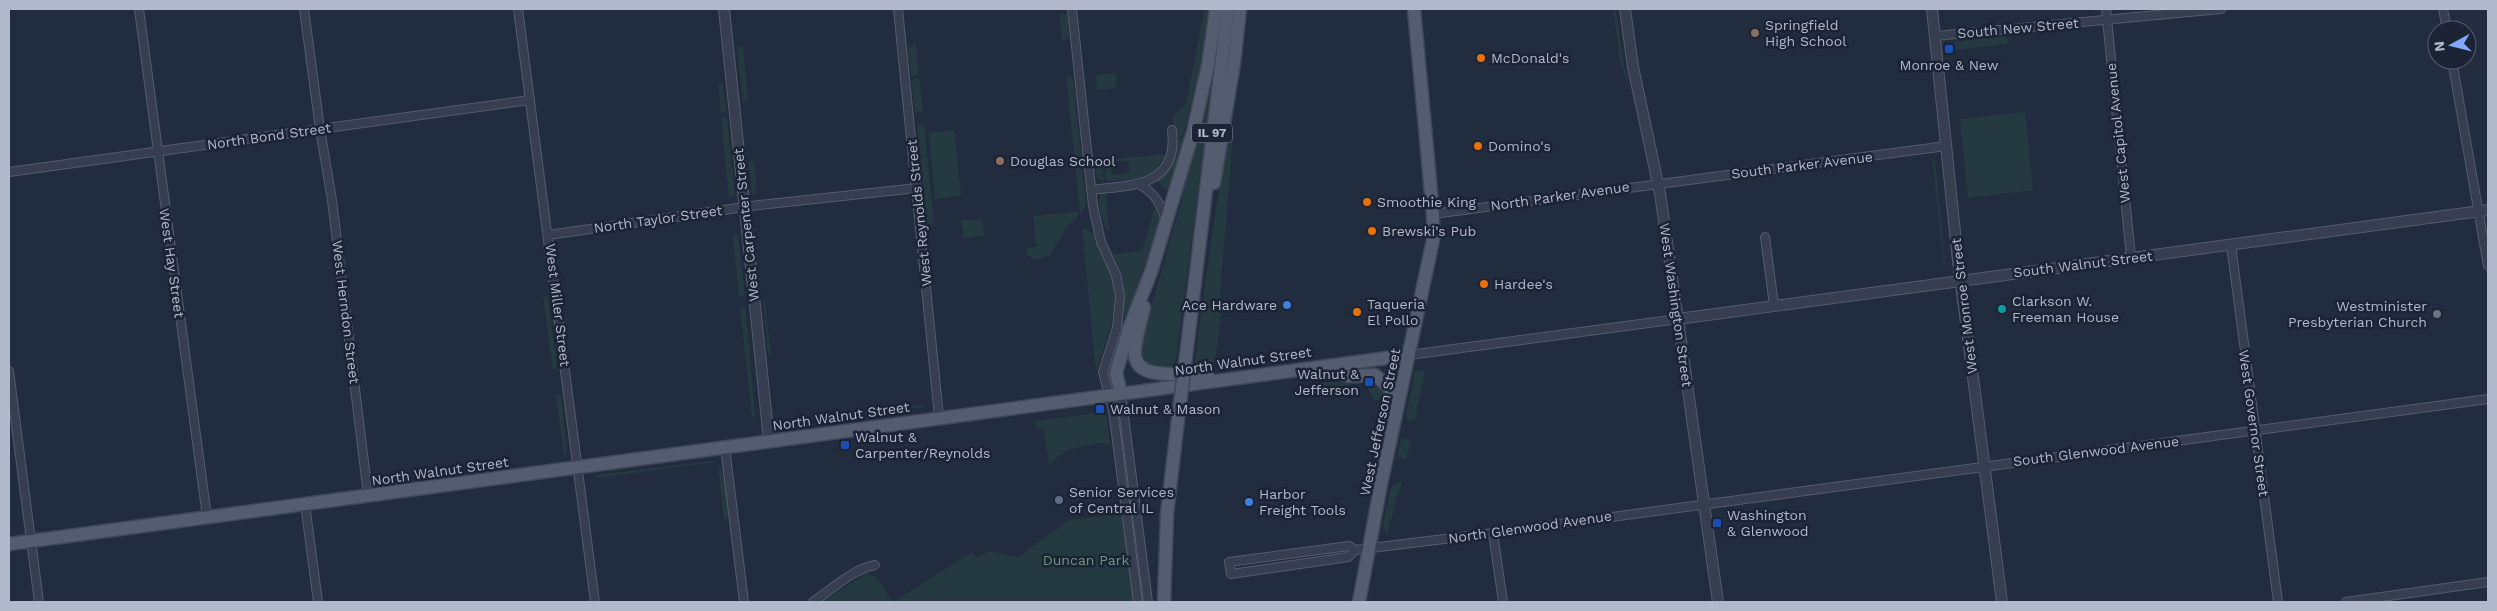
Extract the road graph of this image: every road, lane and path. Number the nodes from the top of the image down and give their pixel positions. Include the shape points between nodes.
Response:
1 (139, 9) edge
2 (304, 9) edge
3 (518, 9) edge
4 (724, 9) edge
5 (898, 9) edge
6 (1072, 9) edge
7 (1216, 9) edge
8 (1228, 9) edge
9 (1240, 9) edge
10 (1414, 9) edge
11 (1625, 9) edge
12 (1932, 9) edge
13 (2106, 9) edge
14 (2221, 9) edge
15 (2107, 20) junction
16 (1934, 36) junction
17 (2454, 70) edge
18 (530, 100) junction
19 (320, 129) junction
20 (1172, 130) dead end
21 (1946, 146) junction
22 (157, 151) junction
23 (9, 172) edge
24 (1139, 184) junction
25 (1658, 184) junction
26 (916, 188) junction
27 (1091, 190) junction
28 (744, 207) junction
29 (2483, 211) edge
30 (1433, 214) junction
31 (1166, 220) junction
32 (548, 235) junction
33 (1764, 237) dead end
34 (2231, 245) junction
35 (1198, 257) junction
36 (2131, 258) junction
37 (2488, 266) edge
38 (1151, 272) junction
39 (1960, 279) junction
40 (1774, 305) junction
41 (1678, 319) junction
42 (1409, 354) junction
43 (1317, 367) junction
44 (9, 371) edge
45 (1216, 380) junction
46 (1116, 394) junction
47 (2488, 399) edge
48 (1397, 411) junction
49 (939, 417) junction
50 (2255, 430) junction
51 (768, 440) junction
52 (725, 447) junction
53 (1984, 466) junction
54 (579, 467) junction
55 (368, 495) junction
56 (306, 504) junction
57 (1704, 504) junction
58 (207, 517) junction
59 (1493, 533) junction
60 (31, 541) junction
61 (9, 544) edge
62 (1370, 548) junction
63 (1355, 550) junction
64 (875, 565) dead end
65 (2488, 582) edge
66 (39, 602) edge
67 (318, 602) edge
68 (596, 602) edge
69 (744, 602) edge
70 (813, 602) edge
71 (1138, 602) edge
72 (1148, 602) edge
73 (1164, 602) edge
74 (1359, 602) edge
75 (1503, 602) edge
76 (1718, 602) edge
77 (2002, 602) edge
78 (2278, 602) edge
79 (2346, 602) edge

1 - 22 street, West Hay Street
2 - 19 street, West Herndon Street
3 - 18 street, West Miller Street
4 - 28 street, West Carpenter Street
5 - 26 street, West Reynolds Street
6 - 27 street
7 - 31 main road via 1201,99
8 - 35 main road, IL 97
9 - 35 main road via 1222,136
10 - 30 main road, West Jefferson Street
11 - 25 street, West Washington Street via 1633,67
12 - 16 street, West Monroe Street
13 - 15 street, West Capitol Avenue
14 - 15 street, South New Street
15 - 16 street, South New Street
15 - 36 street, West Capitol Avenue
16 - 21 street, West Monroe Street
17 - 29 street
18 - 19 street, North Bond Street
18 - 32 street, West Miller Street
19 - 22 street, North Bond Street
19 - 55 street, West Herndon Street via 332,200
20 - 24 street via 1169,161 1158,176
21 - 25 street, South Parker Avenue
21 - 39 street, West Monroe Street
22 - 23 street, North Bond Street
22 - 58 street, West Hay Street
24 - 27 street
24 - 31 street via 1159,201
25 - 30 street, North Parker Avenue
25 - 41 street, West Washington Street
26 - 28 street, North Taylor Street
26 - 49 street, West Reynolds Street
27 - 46 street via 1101,242 1116,275 1120,296 1117,328 1103,372
28 - 32 street, North Taylor Street
28 - 51 street, West Carpenter Street
29 - 34 street, South Walnut Street
29 - 37 street
30 - 42 main road, West Jefferson Street via 1432,246
31 - 38 main road
32 - 54 street, West Miller Street
33 - 40 street
34 - 36 street, South Walnut Street
34 - 50 street, West Governor Street
35 - 73 main road, IL 97, bridge via 1167,514
36 - 39 street, South Walnut Street
38 - 45 main road via 1135,349 1139,364 1150,373 1192,374
38 - 46 main road via 1116,373
39 - 40 street, South Walnut Street
39 - 53 street, West Monroe Street
40 - 41 street, South Walnut Street
41 - 42 street, North Walnut Street
41 - 57 street, West Washington Street
42 - 43 main road, North Walnut Street
42 - 48 main road, West Jefferson Street
43 - 45 main road, North Walnut Street
43 - 48 main road via 1349,376 1375,375 1389,387
44 - 60 street
45 - 46 main road, North Walnut Street
46 - 49 main road, North Walnut Street
46 - 71 street
46 - 72 street
47 - 50 street, South Glenwood Avenue
48 - 62 main road, West Jefferson Street
49 - 51 main road, North Walnut Street
50 - 53 street, South Glenwood Avenue
50 - 78 street, West Governor Street
51 - 52 main road, North Walnut Street
52 - 54 main road, North Walnut Street
52 - 69 street
53 - 57 street, South Glenwood Avenue
53 - 77 street, West Monroe Street
54 - 55 main road, North Walnut Street
54 - 68 street, West Miller Street
55 - 56 main road, North Walnut Street
56 - 58 main road, North Walnut Street
56 - 67 street
57 - 59 street, North Glenwood Avenue
57 - 76 street, West Washington Street
58 - 60 main road, North Walnut Street
59 - 62 street, North Glenwood Avenue
59 - 75 street
60 - 61 main road, North Walnut Street
60 - 66 street
62 - 63 street, North Glenwood Avenue
62 - 74 main road, West Jefferson Street
63 - 63 street, North Glenwood Avenue via 1349,546 1229,562 1231,574 1348,557
64 - 70 street
65 - 79 street

